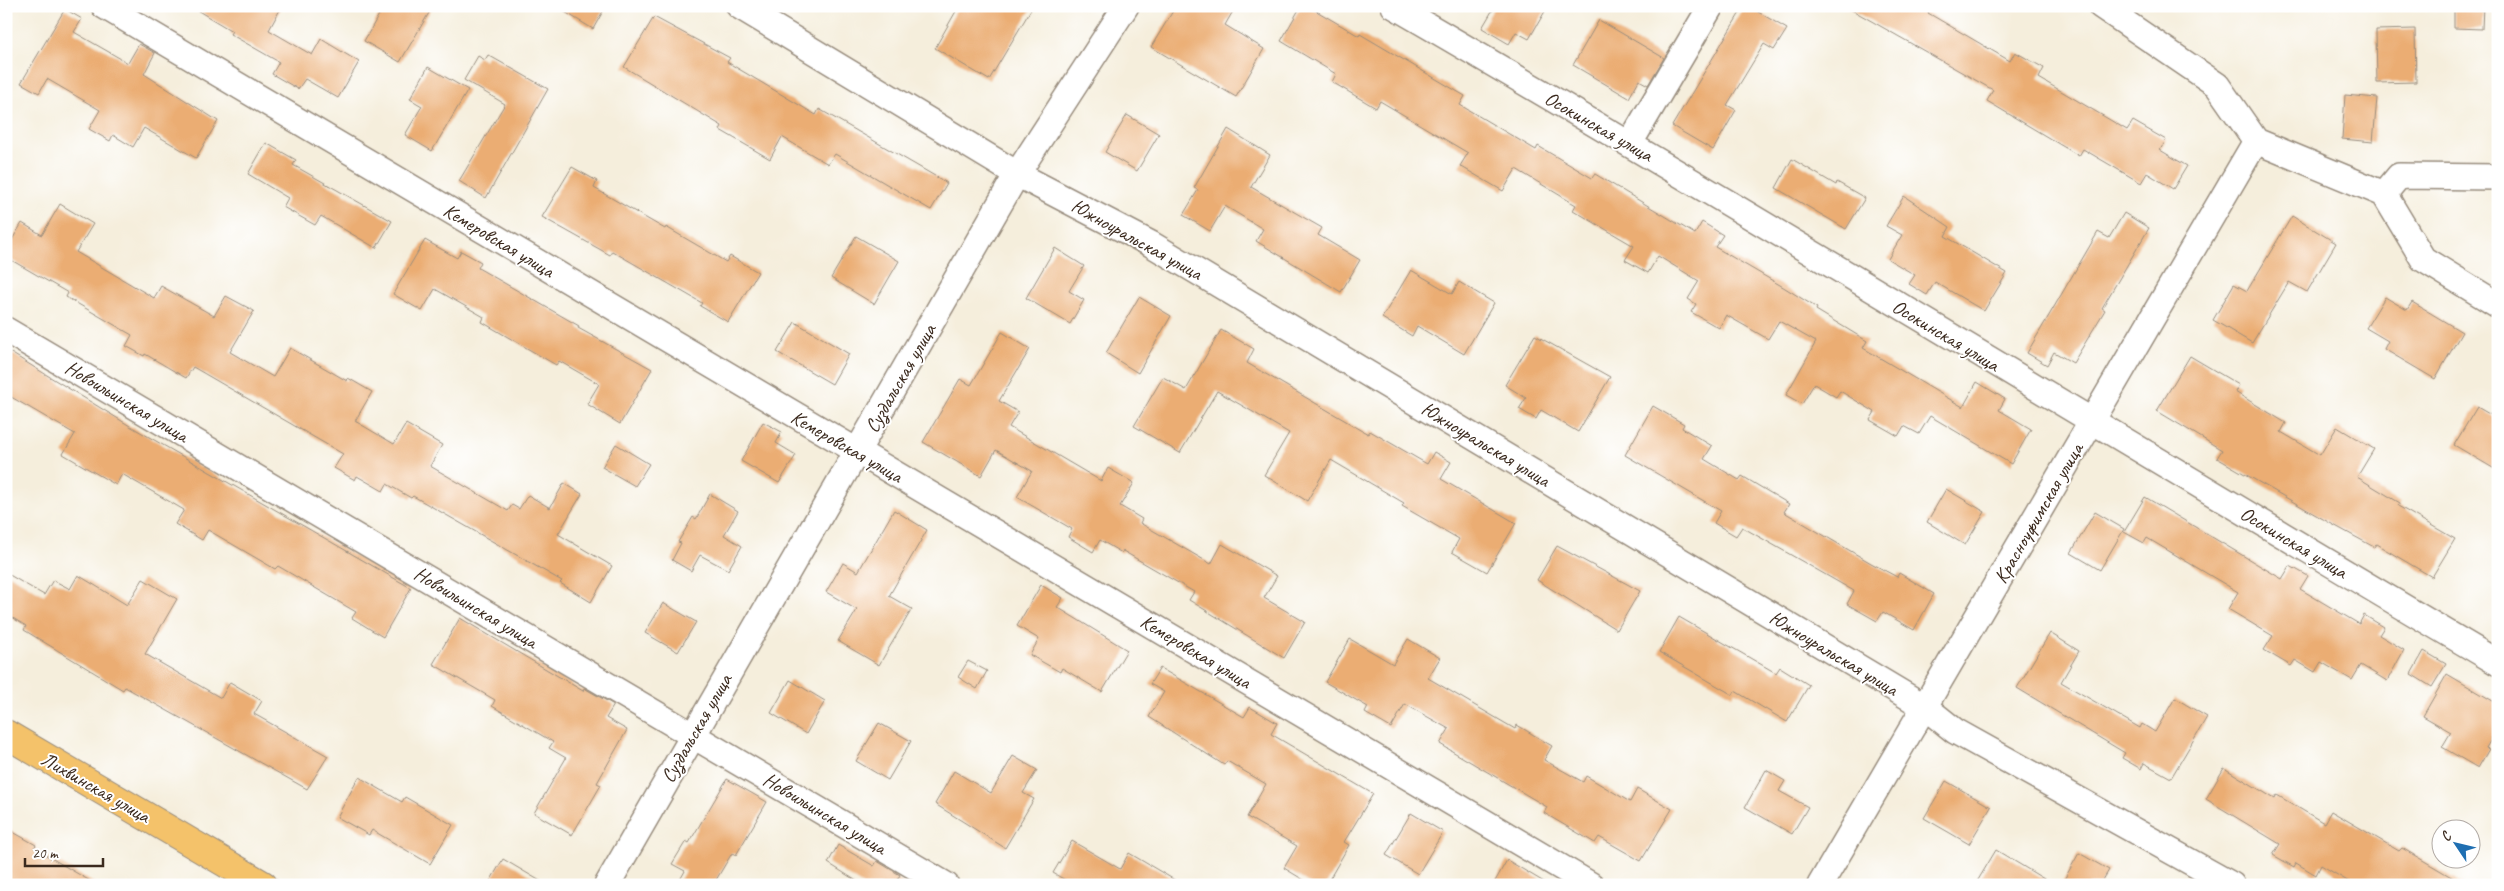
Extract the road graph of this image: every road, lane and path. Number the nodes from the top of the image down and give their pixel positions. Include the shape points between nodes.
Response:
1 (104, 6) edge
2 (739, 6) edge
3 (1126, 6) edge
4 (1394, 6) edge
5 (1711, 6) edge
6 (2101, 6) edge
7 (2256, 141) junction
8 (1630, 143) junction
9 (1017, 174) junction
10 (2498, 178) edge
11 (2384, 194) junction
12 (2498, 305) edge
13 (6, 330) edge
14 (2091, 422) junction
15 (857, 452) junction
16 (2498, 663) edge
17 (1925, 707) junction
18 (6, 734) edge
19 (692, 734) junction
20 (262, 885) edge
21 (607, 885) edge
22 (946, 885) edge
23 (1591, 885) edge
24 (1820, 885) edge
25 (2232, 885) edge

1 - 15 street, Кемеровская улица
2 - 9 street, Южноуральская улица
3 - 9 street, Суздальская улица
4 - 8 street, Осокинская улица
5 - 8 street
6 - 7 street via 2218,85
7 - 11 street
7 - 14 street, Красноуфимская улица
8 - 14 street, Осокинская улица
9 - 15 street, Суздальская улица
9 - 17 street, Южноуральская улица via 1151,244
10 - 11 street via 2399,176
11 - 12 street via 2423,259
13 - 19 street, Новоильинская улица
14 - 16 street, Осокинская улица
14 - 17 street, Красноуфимская улица
15 - 19 street, Суздальская улица
15 - 23 street, Кемеровская улица
17 - 24 street, Красноуфимская улица
17 - 25 street, Южноуральская улица via 1962,735
18 - 20 main road, Лихвинская улица
19 - 21 street, Суздальская улица
19 - 22 street, Новоильинская улица

